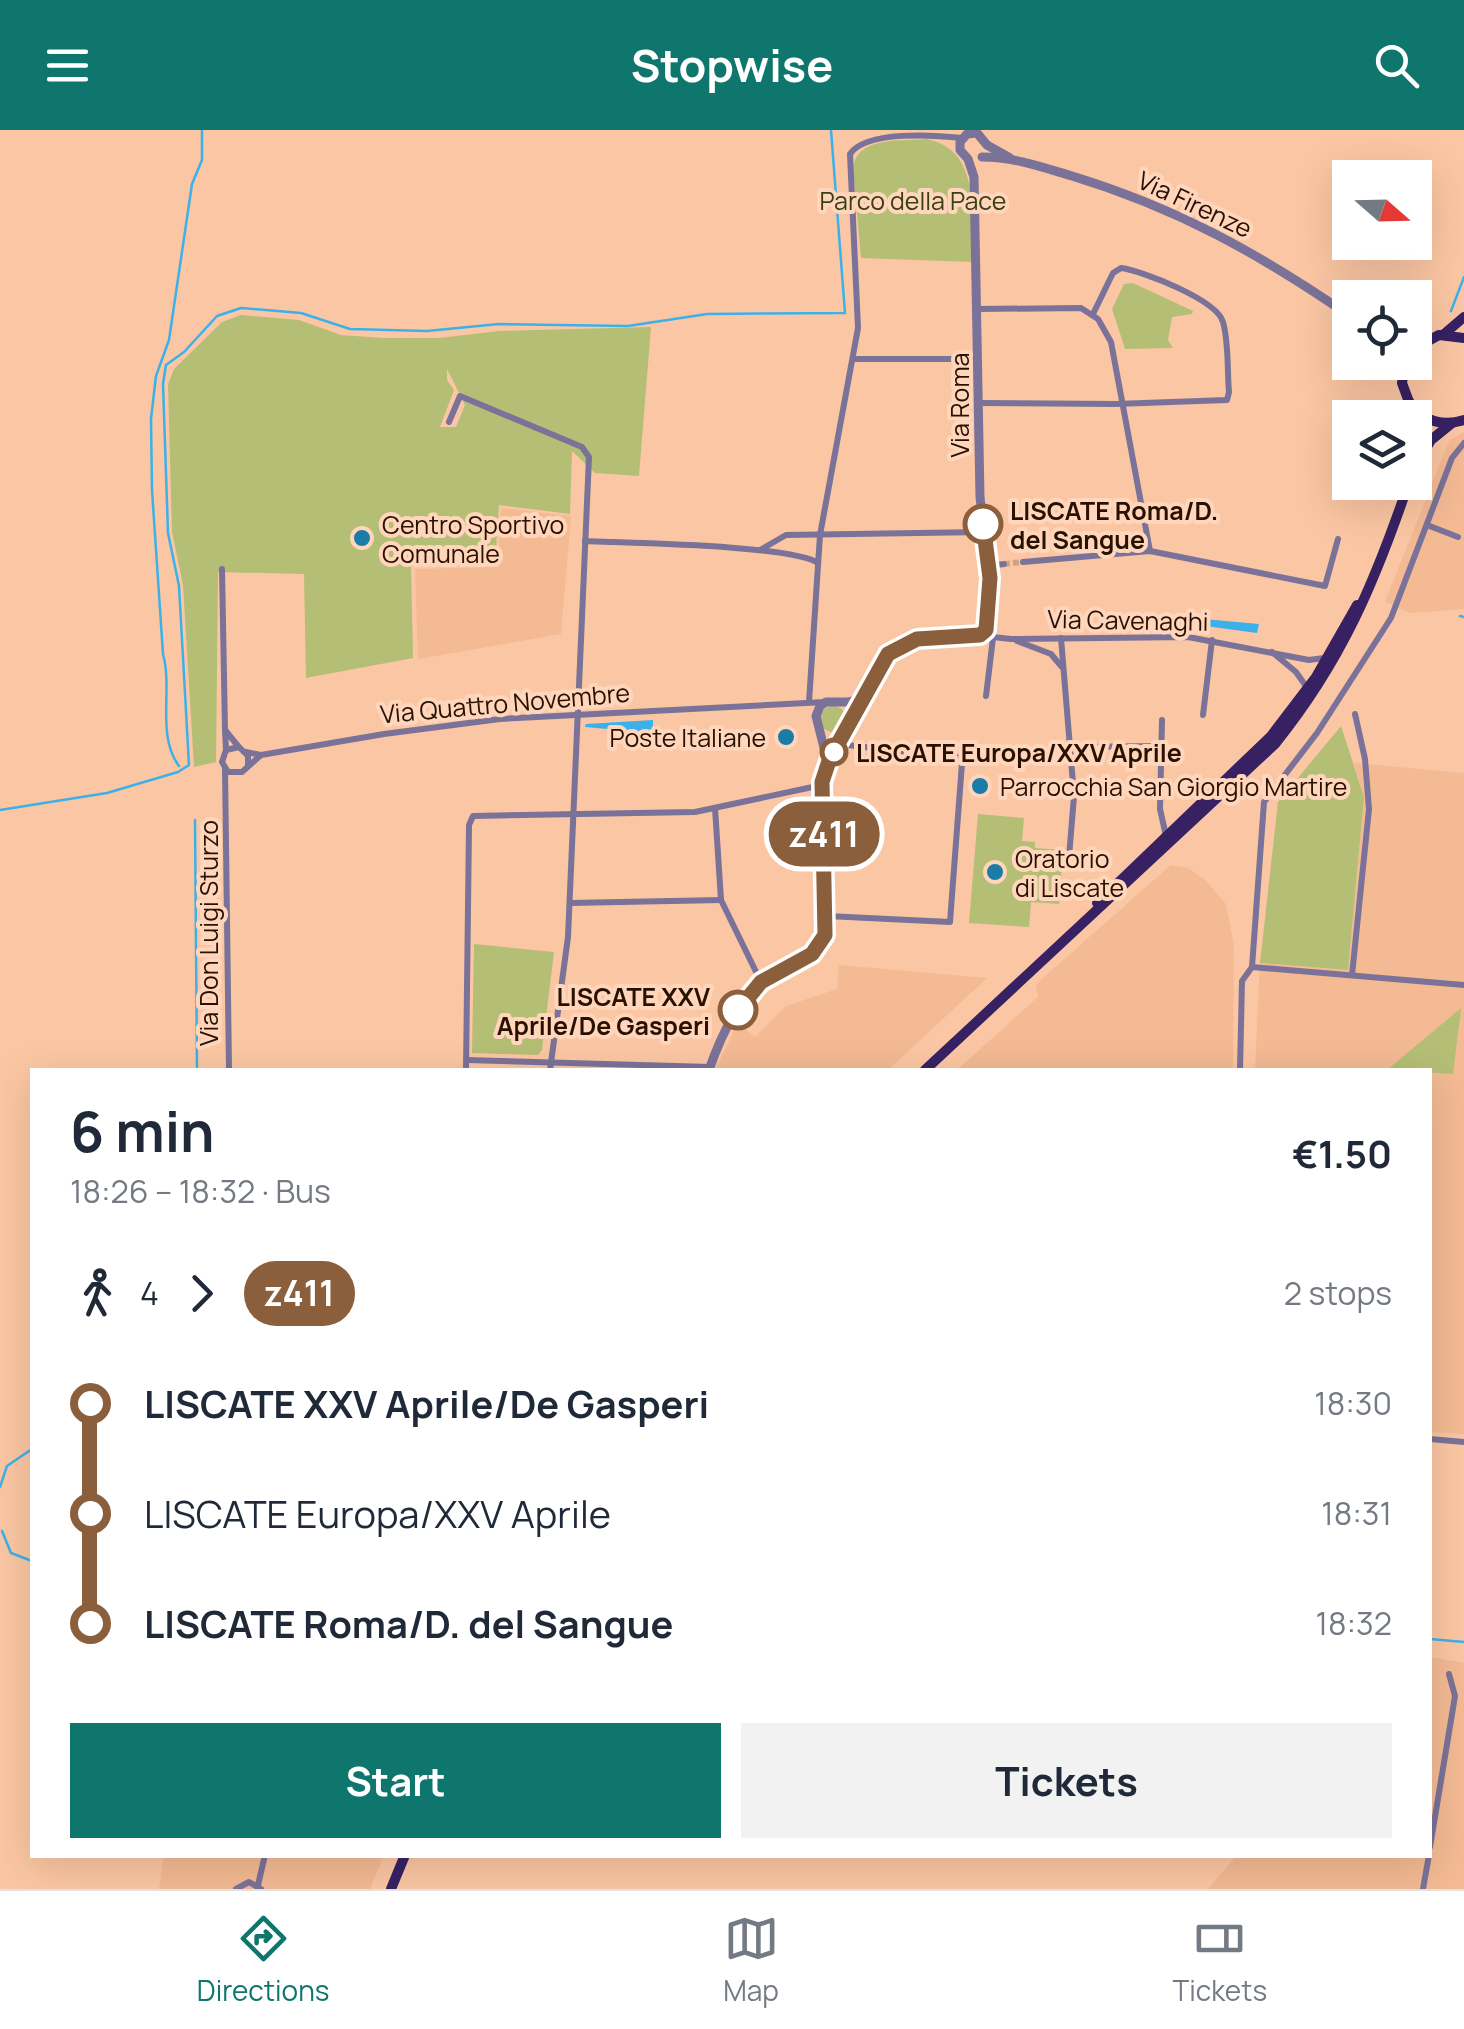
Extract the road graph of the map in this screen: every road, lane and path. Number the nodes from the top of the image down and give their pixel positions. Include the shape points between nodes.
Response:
1 (967, 133) edge
2 (940, 137) junction
3 (984, 137) edge
4 (960, 150) junction
5 (981, 158) junction
6 (1010, 158) junction
7 (968, 159) junction
8 (974, 177) junction
9 (1332, 304) edge
10 (978, 308) junction
11 (1093, 314) junction
12 (1464, 317) edge
13 (1443, 335) junction
14 (1464, 338) edge
15 (1432, 339) edge
16 (854, 359) junction
17 (979, 359) junction
18 (1403, 380) edge
19 (1408, 400) edge
20 (980, 403) junction
21 (1121, 404) junction
22 (1432, 419) edge
23 (1460, 421) edge
24 (449, 422) dead end
25 (1432, 440) edge
26 (1464, 443) edge
27 (1402, 500) edge
28 (1426, 525) junction
29 (984, 532) junction
30 (820, 534) junction
31 (1458, 537) dead end
32 (1338, 539) dead end
33 (585, 541) junction
34 (758, 550) junction
35 (1150, 551) junction
36 (1022, 562) tunnel mouth
37 (818, 563) junction
38 (1004, 564) tunnel mouth
39 (989, 566) junction
40 (222, 568) dead end
41 (1370, 583) junction
42 (989, 635) junction
43 (1060, 638) junction
44 (1011, 639) junction
45 (1212, 640) junction
46 (1271, 651) junction
47 (1330, 653) junction
48 (1062, 668) junction
49 (1308, 689) junction
50 (986, 696) dead end
51 (863, 698) junction
52 (809, 702) junction
53 (832, 702) junction
54 (577, 714) junction
55 (1355, 714) dead end
56 (816, 716) junction
57 (1204, 716) dead end
58 (1162, 720) dead end
59 (850, 721) junction
60 (225, 730) junction
61 (844, 732) junction
62 (821, 733) junction
63 (838, 744) junction
64 (1162, 746) junction
65 (1069, 747) junction
66 (242, 749) junction
67 (226, 750) junction
68 (262, 755) junction
69 (248, 765) junction
70 (225, 769) junction
71 (825, 769) junction
72 (238, 773) junction
73 (822, 785) junction
74 (228, 795) junction
75 (715, 808) junction
76 (573, 813) junction
77 (1167, 837) junction
78 (1069, 857) dead end
79 (722, 900) junction
80 (570, 903) junction
81 (827, 916) junction
82 (1035, 969) junction
83 (1249, 970) junction
84 (1352, 976) junction
85 (761, 982) junction
86 (1464, 986) edge
87 (466, 1060) junction
88 (550, 1066) edge
89 (229, 1068) edge
90 (466, 1068) edge
91 (710, 1068) edge
92 (927, 1068) edge
93 (1240, 1068) edge
94 (1432, 1439) edge
95 (1464, 1442) edge
96 (1449, 1674) dead end
97 (1432, 1835) edge
98 (264, 1858) edge
99 (404, 1858) edge
100 (1428, 1858) edge
101 (260, 1887) edge
102 (236, 1889) edge
103 (391, 1889) edge
104 (1423, 1889) edge

1 - 2 street
1 - 3 street, Via Firenze
1 - 4 street
2 - 4 street
2 - 16 street via 886,137 855,147 848,166 859,318
3 - 5 street, Via Roma
3 - 6 street, Via Firenze
4 - 7 street
5 - 6 street, Via Firenze
5 - 7 street, Via Firenze
5 - 8 street, Via Roma
6 - 9 street, Via Firenze via 1182,216 1270,261
7 - 8 street, Via Roma
8 - 10 street, Via Roma
10 - 11 street via 1075,308
10 - 17 street, Via Roma
11 - 21 street via 1111,342
11 - 21 street via 1112,275 1124,268 1179,289 1212,307 1223,322 1226,400
12 - 13 main road
13 - 14 main road
13 - 15 main road
16 - 17 street
16 - 30 street
17 - 20 street, Via Roma
18 - 19 main road
20 - 21 street
20 - 29 street, Via Roma
21 - 35 street
22 - 23 main road
23 - 25 main road
24 - 33 street via 460,396 584,448
26 - 28 street
27 - 41 main road
28 - 31 street
28 - 83 street via 1388,624 1264,802
29 - 30 street
29 - 39 street, Via Roma
30 - 34 street via 784,535
30 - 37 street
32 - 35 street via 1326,586
33 - 34 street
33 - 54 street
34 - 37 street
35 - 36 street
37 - 52 street
38 - 39 street
39 - 42 street, Via Roma
40 - 60 street
41 - 47 main road
41 - 82 main road via 1333,663 1275,744
42 - 44 street, Via Cavenaghi
42 - 50 street
42 - 51 street via 903,644 884,658
43 - 44 street, Via Cavenaghi
43 - 45 street, Via Cavenaghi
43 - 48 street
44 - 48 street via 1052,655
45 - 46 street, Via Cavenaghi
45 - 57 street
46 - 47 street, Via Cavenaghi via 1312,660
46 - 49 street
47 - 49 main road
48 - 65 street
49 - 77 main road via 1255,753
51 - 53 street
51 - 59 street
52 - 53 street, Via Quattro Novembre
52 - 54 street, Via Quattro Novembre
52 - 56 street
53 - 56 street
53 - 59 street via 849,710
54 - 68 street, Via Quattro Novembre via 442,726
54 - 76 street
55 - 84 street via 1369,809
56 - 62 street
58 - 64 street
59 - 61 street
60 - 66 street
60 - 67 street
61 - 62 street via 831,738
61 - 63 street
62 - 63 street
62 - 71 street
63 - 71 street
63 - 81 street via 962,758 950,922
64 - 65 street
64 - 77 street via 1160,809
65 - 78 street
66 - 67 street
66 - 68 street, Via Quattro Novembre
66 - 69 street
67 - 70 street
68 - 69 street, Via Quattro Novembre
69 - 72 street
70 - 72 street
70 - 74 street, Via Don Luigi Sturzo
71 - 73 street
72 - 74 street, Via Don Luigi Sturzo
73 - 75 street
73 - 81 street
74 - 89 street, Via Don Luigi Sturzo
75 - 76 street
75 - 79 street
76 - 80 street
76 - 87 street via 473,816 470,822
77 - 82 main road
79 - 80 street
79 - 85 street
80 - 88 street
81 - 85 street via 816,950
82 - 92 main road
83 - 84 street
83 - 93 street via 1242,981
84 - 86 street
85 - 91 street via 734,1016
87 - 88 street
87 - 90 street
88 - 91 street
94 - 95 street
96 - 97 street via 1456,1696
98 - 101 street
99 - 103 main road
100 - 104 street
101 - 102 street via 249,1882

